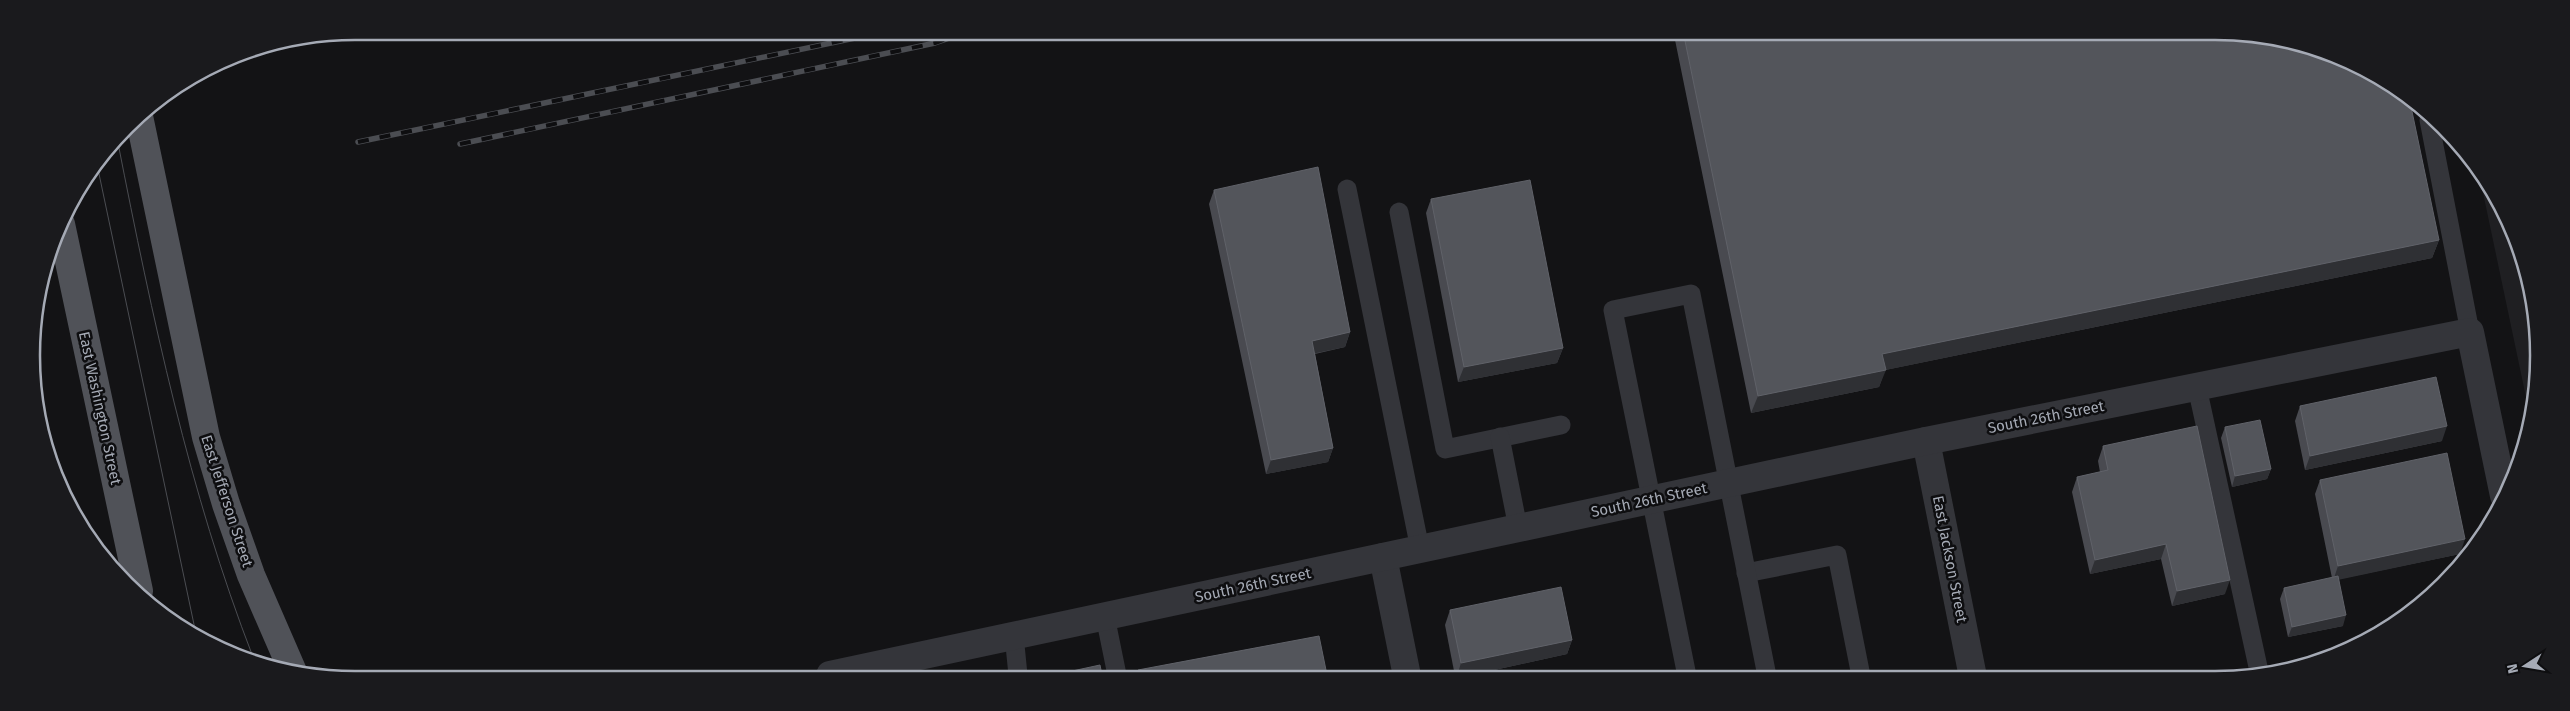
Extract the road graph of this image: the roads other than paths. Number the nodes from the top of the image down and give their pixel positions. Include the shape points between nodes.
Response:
1 (2429, 123) edge
2 (140, 125) edge
3 (1347, 189) dead end
4 (1399, 212) dead end
5 (63, 237) edge
6 (2470, 332) junction
7 (2197, 387) junction
8 (1561, 425) dead end
9 (1500, 437) junction
10 (1926, 441) junction
11 (1728, 483) junction
12 (2502, 485) edge
13 (1652, 499) junction
14 (1518, 528) junction
15 (1420, 549) junction
16 (1383, 557) junction
17 (1746, 573) junction
18 (130, 577) edge
19 (1105, 616) junction
20 (1014, 635) junction
21 (290, 664) edge
22 (2258, 668) edge
23 (846, 671) edge
24 (1018, 671) edge
25 (1116, 671) edge
26 (1406, 671) edge
27 (1686, 671) edge
28 (1766, 671) edge
29 (1860, 671) edge
30 (1973, 671) edge

1 - 6 lane
2 - 21 main road, East Jefferson Street via 206,437 251,575
3 - 15 lane
4 - 9 lane via 1445,448
5 - 18 main road, East Washington Street
6 - 7 street, South 26th Street
6 - 12 street
7 - 10 street, South 26th Street
7 - 22 lane
8 - 9 lane
9 - 14 lane
10 - 11 street, South 26th Street
10 - 30 street, East Jackson Street
11 - 13 street, South 26th Street
11 - 13 lane via 1691,294 1613,310
11 - 17 lane
13 - 14 street, South 26th Street
13 - 27 lane
14 - 15 street, South 26th Street
15 - 16 street, South 26th Street
16 - 19 street, South 26th Street
16 - 26 street
17 - 28 lane
17 - 29 lane via 1837,555
19 - 20 street, South 26th Street
19 - 25 lane
20 - 23 street, South 26th Street
20 - 24 lane

